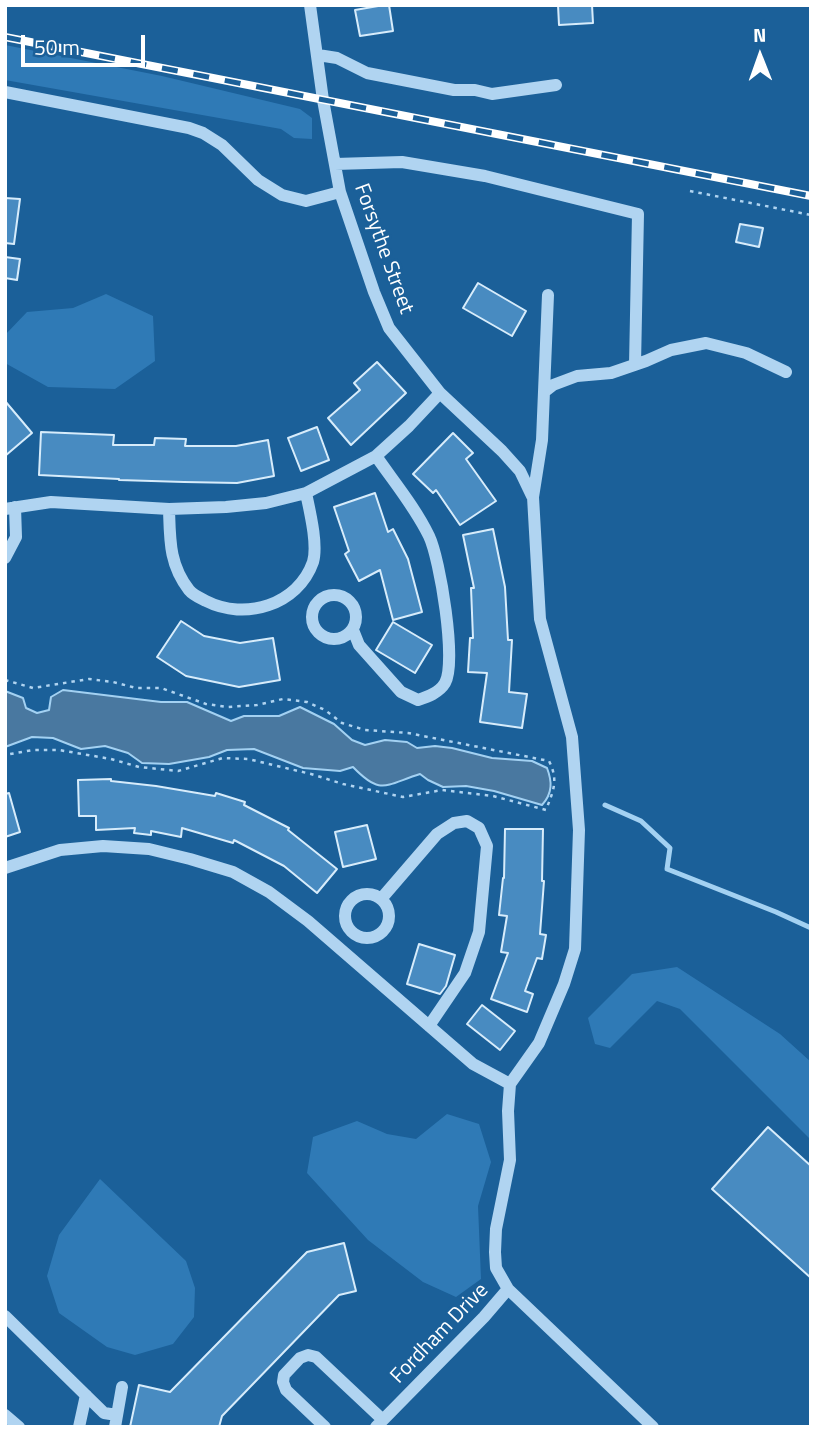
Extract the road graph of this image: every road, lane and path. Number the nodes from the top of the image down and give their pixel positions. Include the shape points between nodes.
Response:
1 (310, 5) edge
2 (318, 55) junction
3 (556, 85) dead end
4 (5, 92) edge
5 (335, 163) junction
6 (690, 191) dead end
7 (340, 192) junction
8 (811, 215) edge
9 (548, 295) dead end
10 (635, 365) junction
11 (786, 372) dead end
12 (544, 392) junction
13 (440, 393) junction
14 (376, 456) junction
15 (306, 494) junction
16 (533, 497) junction
17 (10, 508) edge
18 (169, 509) junction
19 (5, 558) edge
20 (299, 585) junction
21 (319, 601) junction
22 (353, 630) junction
23 (5, 680) edge
24 (5, 755) edge
25 (5, 867) edge
26 (381, 899) junction
27 (351, 932) junction
28 (340, 947) junction
29 (429, 1026) junction
30 (510, 1084) junction
31 (509, 1289) junction
32 (5, 1316) edge
33 (122, 1387) dead end
34 (86, 1395) junction
35 (5, 1415) edge
36 (116, 1421) edge
37 (380, 1423) edge
38 (19, 1427) edge
39 (79, 1427) edge
40 (325, 1427) edge
41 (653, 1427) edge

1 - 2 street, Forsythe Street
2 - 3 street via 337,58 367,73 454,90 492,94
2 - 5 street, Forsythe Street
4 - 7 street via 190,128 222,145 258,180 282,195 306,201
5 - 7 street, Forsythe Street
5 - 10 street via 414,163 638,214
6 - 8 path
7 - 13 street, Forsythe Street via 389,328
9 - 12 street
10 - 11 street via 671,350 706,343 746,353
10 - 12 street via 578,376
12 - 16 street
13 - 14 street
13 - 16 street, Forsythe Street via 520,471
14 - 15 street
14 - 22 street via 418,516 438,560 448,635 445,684 418,700 401,692 359,645
15 - 18 street via 253,505
15 - 20 street via 314,560
16 - 30 street via 540,619 572,737 579,830 575,949 539,1042
17 - 18 street via 51,502
17 - 19 street via 16,537
18 - 20 street via 176,570 191,593 214,605 246,611 271,606
20 - 21 street
21 - 22 street via 332,595 348,600 356,613
21 - 22 street via 312,620 319,633 333,639
23 - 24 path via 33,688 89,679 160,688 227,707 283,699 307,702 342,723 365,730 408,733 549,761 555,785 546,810 493,796 442,790 403,797 248,759 223,758 178,771 59,750
25 - 28 street via 60,850 103,846 163,852 233,872 269,892
26 - 27 street via 366,894 349,903 344,918
26 - 27 street via 389,915 385,929 365,939
26 - 29 street via 438,834 467,821 479,828 487,845 479,932 465,973
27 - 28 street
28 - 29 street
29 - 30 street via 473,1065
30 - 31 street via 510,1160 495,1252 496,1268
31 - 37 street, Fordham Drive
31 - 41 street, Fordham Drive
32 - 34 street
33 - 36 street
34 - 36 street
34 - 39 street
35 - 38 street
37 - 40 street via 316,1357 308,1355 284,1375 283,1382

